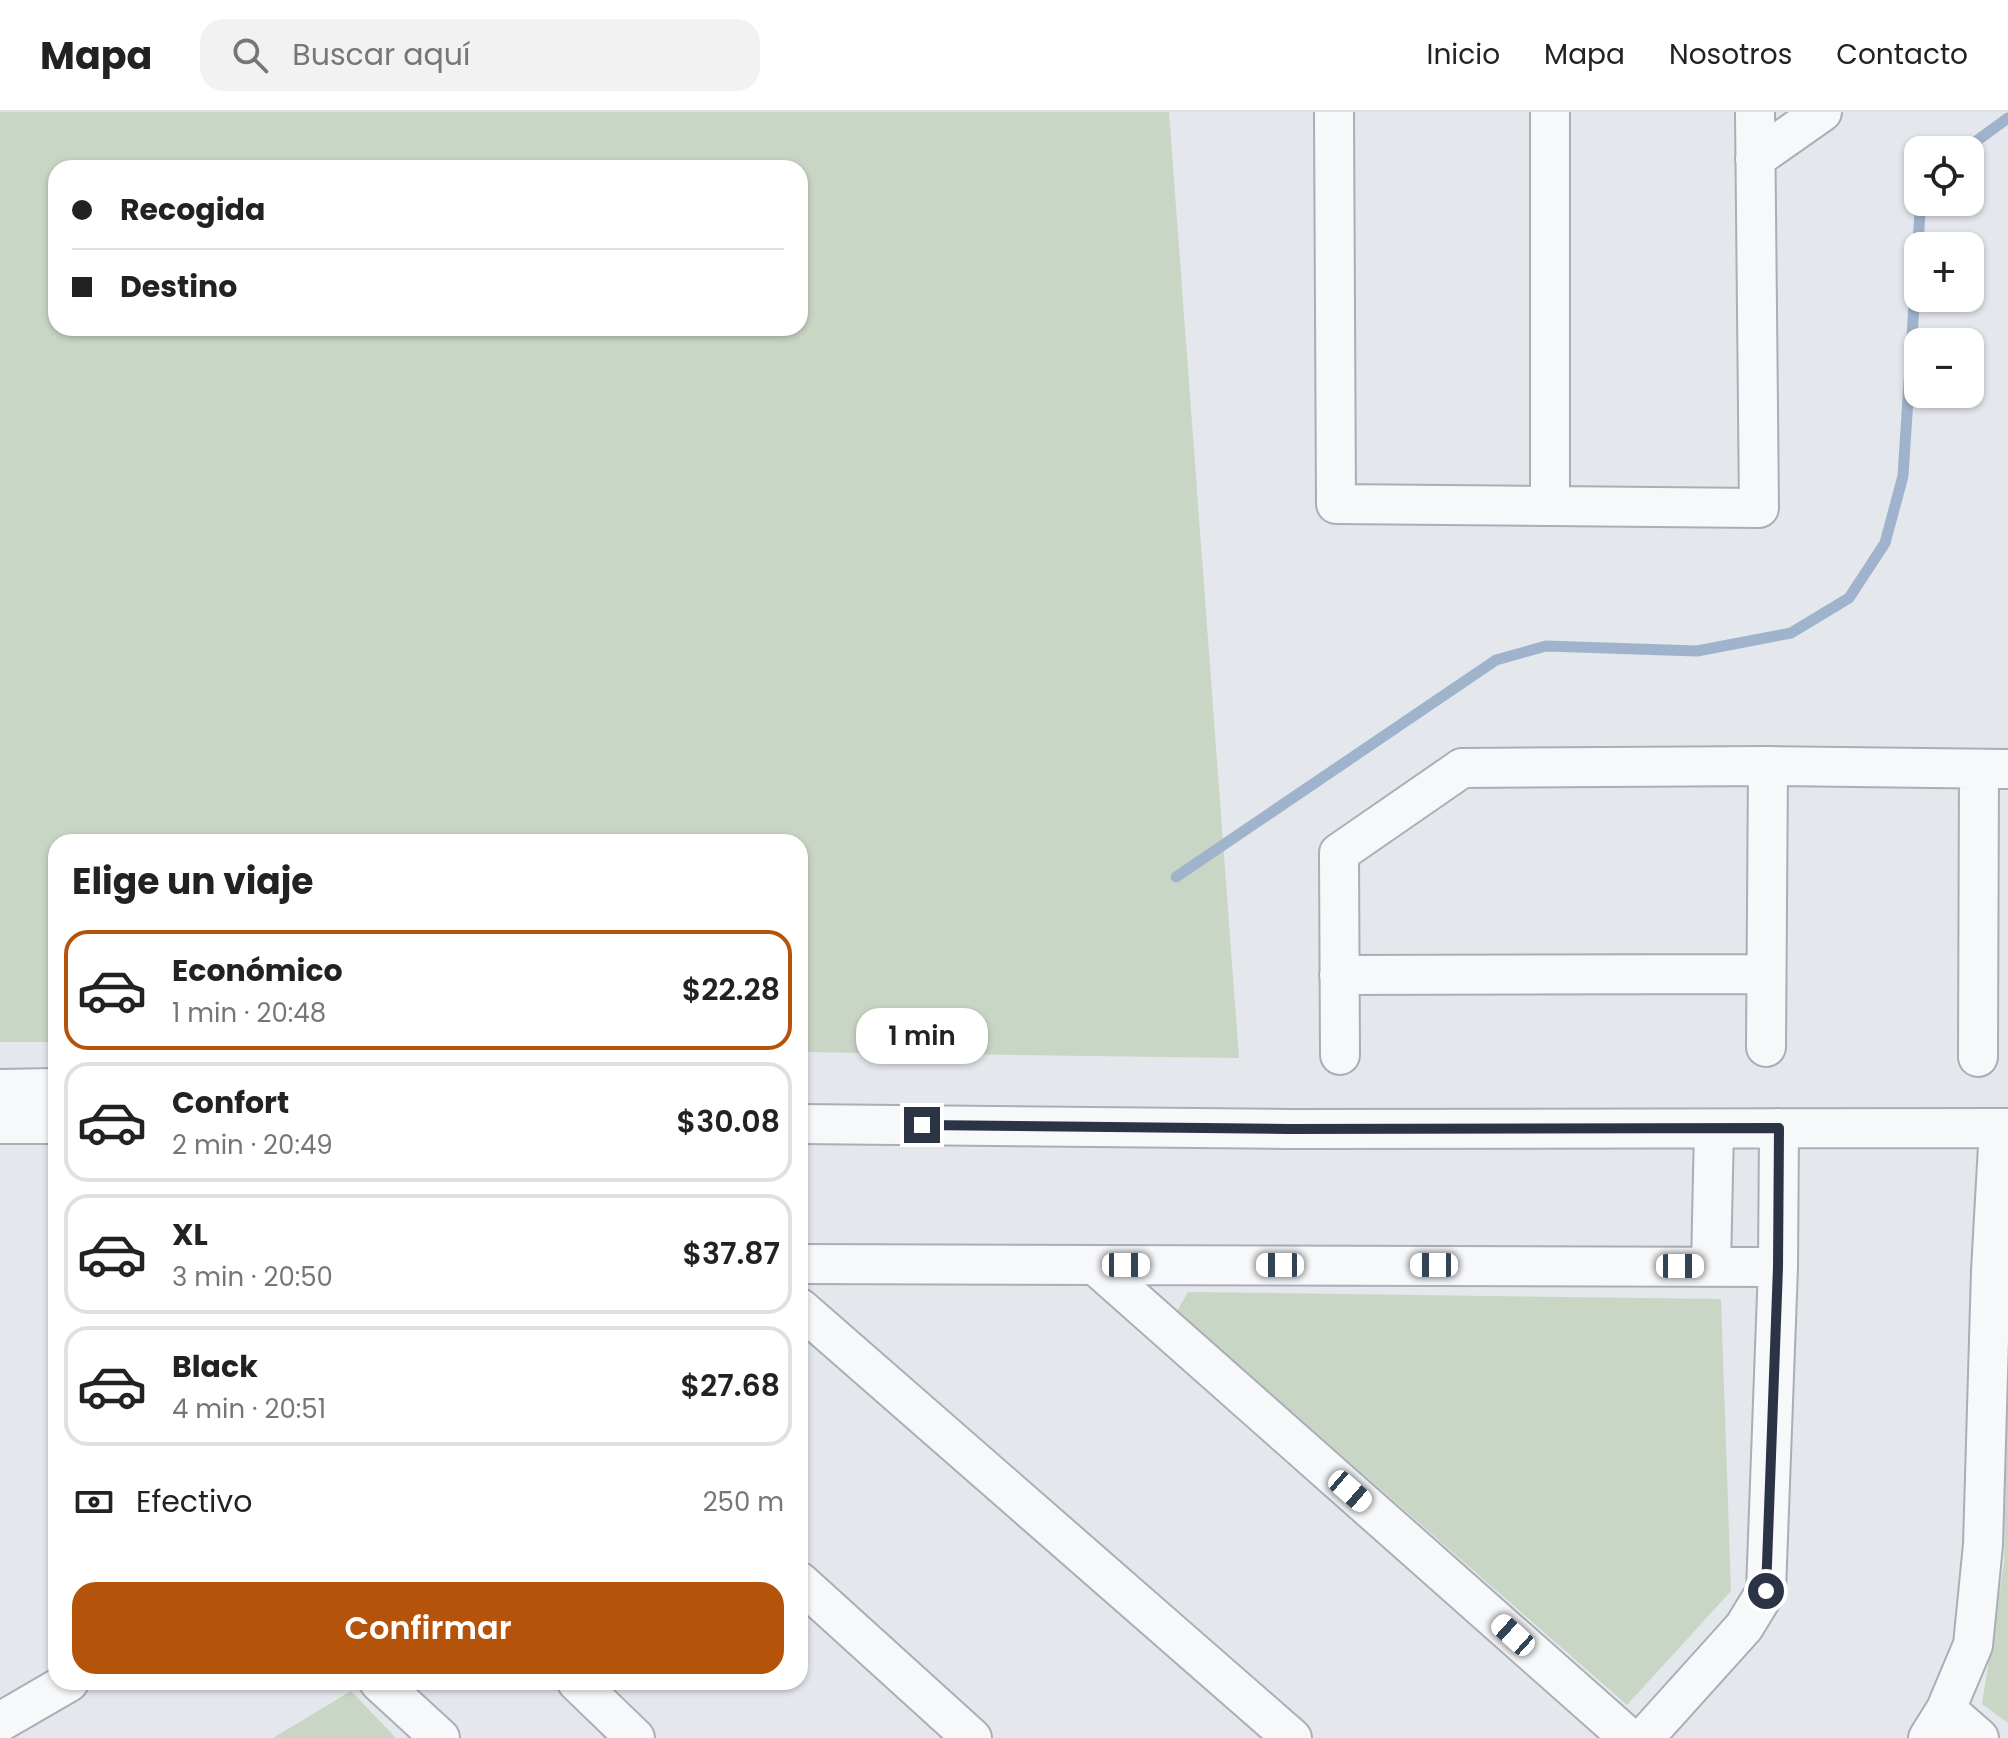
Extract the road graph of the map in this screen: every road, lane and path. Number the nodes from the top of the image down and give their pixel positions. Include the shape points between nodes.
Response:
1 (1334, 112) edge
2 (1550, 112) edge
3 (1755, 112) edge
4 (1822, 112) edge
5 (1755, 159) junction
6 (1550, 506) junction
7 (1768, 766) junction
8 (1993, 770) edge
9 (1993, 971) edge
10 (1766, 974) junction
11 (1339, 975) junction
12 (1766, 1047) dead end
13 (1340, 1055) dead end
14 (1978, 1057) dead end
15 (0, 1089) edge
16 (48, 1090) edge
17 (0, 1124) edge
18 (48, 1124) edge
19 (808, 1124) edge
20 (1779, 1128) junction
21 (2004, 1128) edge
22 (1714, 1129) junction
23 (808, 1264) edge
24 (1095, 1265) junction
25 (1711, 1266) junction
26 (1778, 1267) junction
27 (2000, 1271) edge
28 (808, 1315) edge
29 (808, 1589) edge
30 (55, 1690) edge
31 (388, 1690) edge
32 (585, 1690) edge
33 (0, 1722) edge
34 (1937, 1724) edge
35 (440, 1738) edge
36 (635, 1738) edge
37 (972, 1738) edge
38 (1292, 1738) edge
39 (1629, 1738) edge
40 (1644, 1738) edge
41 (1979, 1738) edge

1 - 6 street via 1336,504
2 - 6 street
3 - 5 street
4 - 5 street
5 - 6 street via 1759,508
7 - 8 street
7 - 10 street
7 - 11 street via 1462,768 1339,853
8 - 9 street
9 - 14 street
10 - 11 street
10 - 12 street
11 - 13 street
15 - 16 street
17 - 18 street
19 - 22 street
20 - 21 street
20 - 22 street
20 - 26 street
21 - 27 street
22 - 25 street
23 - 24 street
24 - 25 street
24 - 39 street
25 - 26 street
26 - 40 street via 1766,1591 1744,1627
27 - 34 street via 1973,1645
28 - 38 street
29 - 37 street
30 - 33 street
31 - 35 street
32 - 36 street
34 - 41 street

